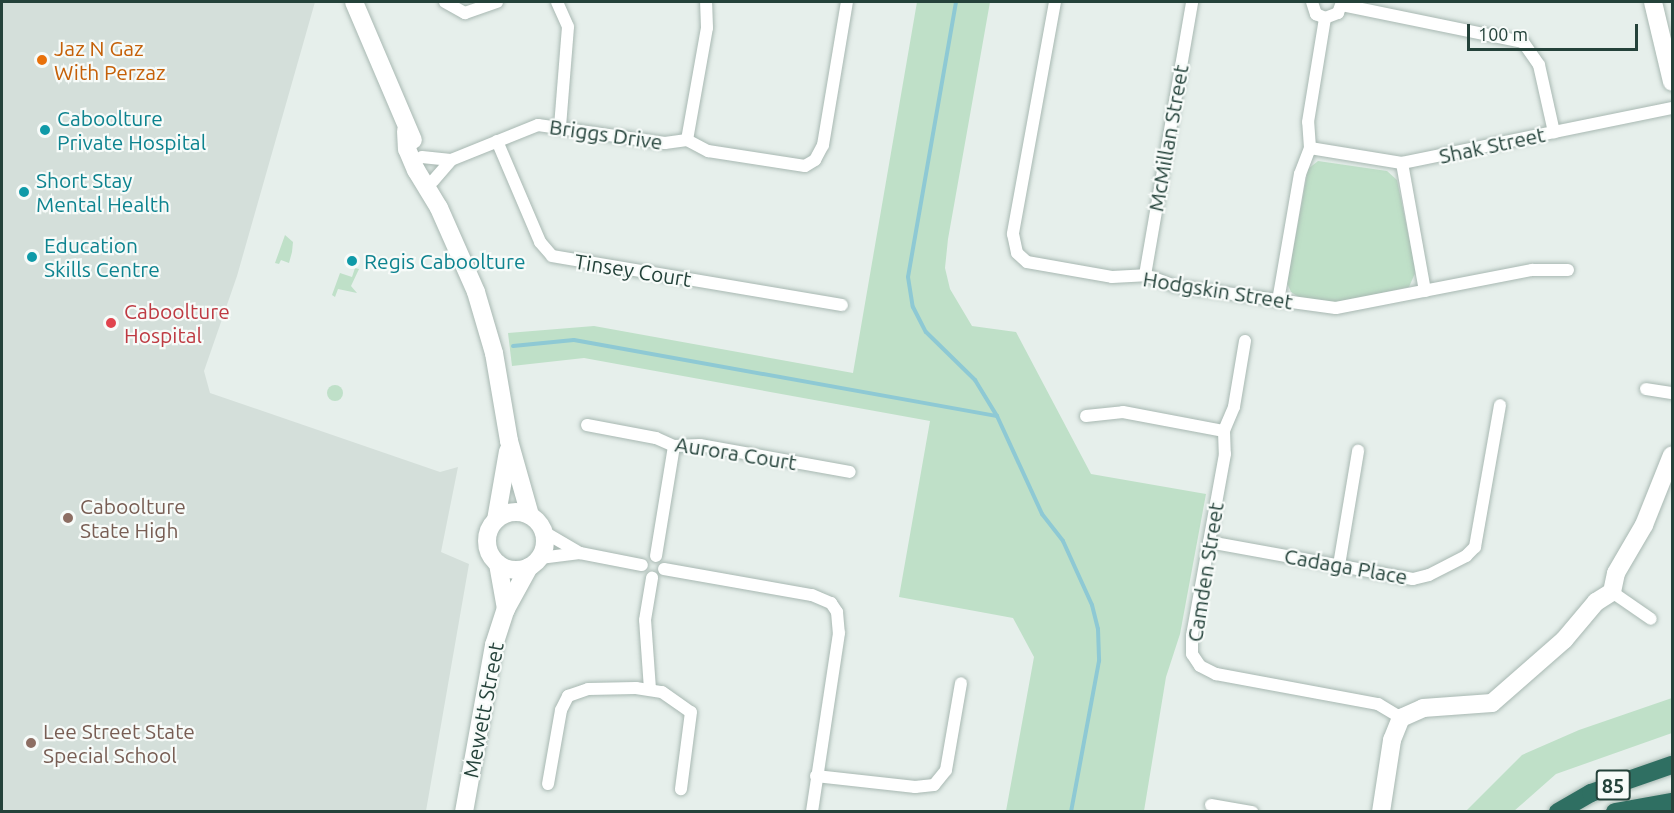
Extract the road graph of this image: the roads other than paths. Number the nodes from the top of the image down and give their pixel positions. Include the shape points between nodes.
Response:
1 (354, 2) edge
2 (445, 2) edge
3 (497, 2) edge
4 (557, 2) edge
5 (706, 2) edge
6 (847, 2) edge
7 (1055, 2) edge
8 (1192, 2) edge
9 (1312, 2) edge
10 (1653, 2) edge
11 (1342, 3) edge
12 (1325, 18) junction
13 (1672, 82) edge
14 (1672, 108) edge
15 (560, 126) junction
16 (406, 131) junction
17 (1554, 132) junction
18 (687, 140) junction
19 (497, 141) junction
20 (1310, 148) junction
21 (422, 157) junction
22 (451, 160) junction
23 (1402, 163) junction
24 (433, 181) junction
25 (439, 208) junction
26 (1568, 270) dead end
27 (1144, 275) junction
28 (1425, 291) junction
29 (1278, 301) junction
30 (842, 305) dead end
31 (1245, 341) dead end
32 (1646, 389) dead end
33 (1672, 393) edge
34 (1500, 405) dead end
35 (1086, 416) dead end
36 (587, 425) dead end
37 (1224, 431) junction
38 (509, 441) junction
39 (674, 446) junction
40 (1358, 451) dead end
41 (1672, 455) edge
42 (850, 472) dead end
43 (530, 515) junction
44 (496, 520) junction
45 (544, 532) junction
46 (1209, 542) junction
47 (579, 553) junction
48 (656, 556) junction
49 (534, 563) junction
50 (498, 564) junction
51 (642, 565) junction
52 (1339, 565) junction
53 (664, 569) junction
54 (652, 578) junction
55 (1612, 592) junction
56 (506, 609) junction
57 (1651, 619) dead end
58 (961, 683) dead end
59 (650, 689) junction
60 (1401, 718) junction
61 (1672, 765) edge
62 (816, 776) junction
63 (548, 784) dead end
64 (681, 789) dead end
65 (1672, 802) edge
66 (1211, 805) dead end
67 (464, 812) edge
68 (812, 812) edge
69 (1252, 812) edge
70 (1381, 812) edge
71 (1558, 812) edge
72 (1615, 812) edge

1 - 16 main road
2 - 3 street via 465,13
4 - 15 street via 568,27
5 - 18 street via 707,28
6 - 18 street, Briggs Drive via 823,146 815,160 805,166 791,166 708,151
7 - 27 street, Hodgskin Street via 1014,245 1021,259 1035,266 1112,277
8 - 27 street, McMillan Street
9 - 12 street via 1316,14
10 - 13 main road
11 - 12 street via 1338,13
11 - 17 street via 1523,42 1539,65
12 - 20 street via 1308,122
14 - 17 street, Shak Street
15 - 18 street, Briggs Drive via 665,143
15 - 19 street, Briggs Drive via 538,125
16 - 21 main road
16 - 25 main road via 412,159
17 - 23 street, Shak Street
19 - 22 street, Briggs Drive
19 - 30 street, Tinsey Court via 540,242 552,256
20 - 23 street, Shak Street
20 - 29 street via 1300,174
21 - 22 street, Briggs Drive
21 - 24 main road
22 - 24 street, Briggs Drive
23 - 28 street
24 - 25 main road
25 - 38 main road via 476,292 489,333
26 - 28 street, Hodgskin Street via 1532,270
27 - 29 street, Hodgskin Street via 1175,286
28 - 29 street, Hodgskin Street via 1336,308
31 - 37 street, Camden Street via 1234,407
32 - 33 street
34 - 52 street, Cadaga Place via 1477,540 1471,552 1429,575 1413,579
35 - 37 street via 1123,412
36 - 39 street, Aurora Court via 656,438
37 - 46 street, Camden Street via 1225,454
38 - 43 main road
38 - 44 main road
39 - 42 street, Aurora Court via 700,446
39 - 48 street
40 - 52 street
41 - 55 main road via 1644,525 1616,573
43 - 44 main road via 512,512
43 - 45 main road
44 - 50 main road via 487,544
45 - 47 street
45 - 49 main road
46 - 52 street, Cadaga Place
46 - 60 street, Camden Street via 1192,636 1192,654 1200,666 1216,674 1378,704
47 - 49 street
47 - 51 street
48 - 51 street via 645,558
48 - 53 street
49 - 50 main road via 513,570
49 - 56 main road, Mewett Street
50 - 56 main road, Mewett Street
51 - 54 street via 643,572
53 - 54 street
53 - 62 street via 812,595 831,603 837,612 839,633
54 - 59 street via 645,620
55 - 57 street
55 - 60 main road via 1596,603 1564,640 1505,696 1480,706 1422,708
56 - 67 main road, Mewett Street via 494,645
58 - 62 street via 946,770 934,785 915,788
59 - 63 street via 588,689 568,696 561,710
59 - 64 street via 676,699 691,712
60 - 70 main road via 1388,759
61 - 71 highway, 85 via 1591,793
62 - 68 street
65 - 72 highway
66 - 69 street

